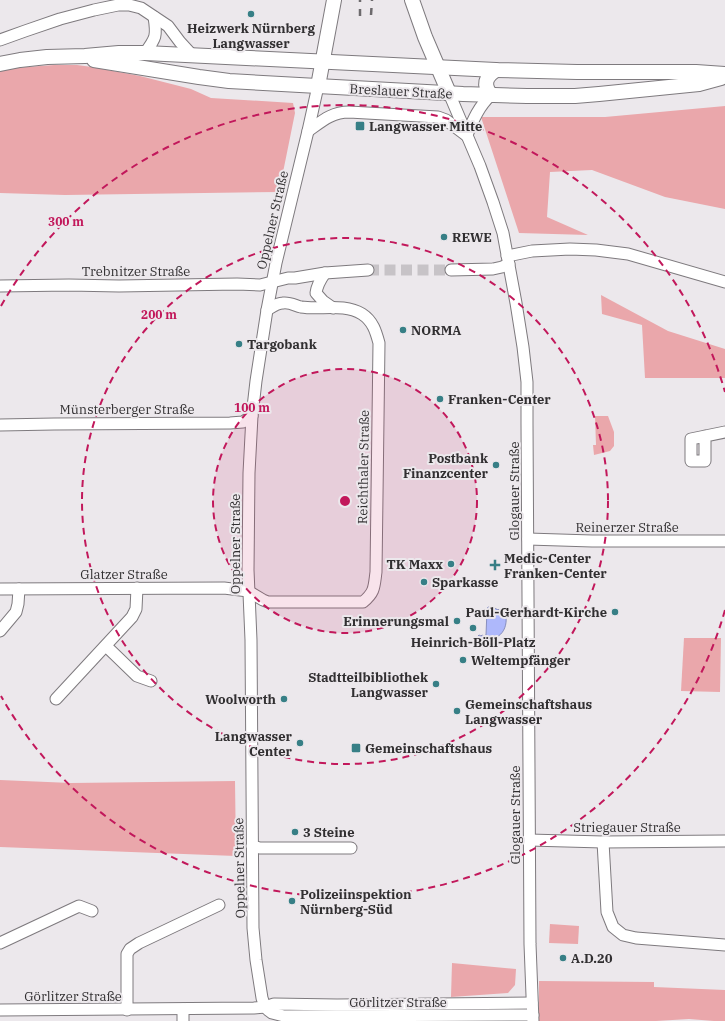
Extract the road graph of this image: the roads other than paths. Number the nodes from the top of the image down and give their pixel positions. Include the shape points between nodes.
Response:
1 (334, 0) edge
2 (412, 0) edge
3 (154, 17) junction
4 (0, 40) edge
5 (145, 53) junction
6 (192, 55) junction
7 (78, 57) junction
8 (322, 62) junction
9 (0, 64) edge
10 (438, 67) junction
11 (496, 70) junction
12 (725, 76) edge
13 (318, 86) junction
14 (449, 93) junction
15 (491, 95) junction
16 (308, 130) junction
17 (467, 135) junction
18 (508, 260) junction
19 (368, 270) tunnel mouth
20 (451, 270) tunnel mouth
21 (324, 273) junction
22 (272, 282) junction
23 (725, 282) edge
24 (0, 286) edge
25 (334, 308) junction
26 (267, 310) junction
27 (252, 416) junction
28 (0, 425) edge
29 (725, 432) edge
30 (705, 436) dead end
31 (528, 539) junction
32 (725, 541) edge
33 (137, 588) junction
34 (0, 589) edge
35 (19, 589) junction
36 (248, 591) junction
37 (0, 631) edge
38 (106, 646) junction
39 (151, 681) dead end
40 (56, 699) dead end
41 (529, 840) junction
42 (725, 841) edge
43 (603, 842) junction
44 (252, 846) junction
45 (351, 848) dead end
46 (219, 906) dead end
47 (92, 911) dead end
48 (0, 943) edge
49 (725, 945) edge
50 (532, 1004) junction
51 (265, 1007) junction
52 (184, 1009) junction
53 (0, 1010) edge
54 (127, 1010) junction
55 (533, 1018) edge
56 (183, 1021) edge

1 - 8 main road
2 - 10 main road
3 - 4 street via 141,8 118,5 60,19
3 - 5 street via 156,34
3 - 6 street via 168,26
5 - 6 main road, Breslauer Straße
5 - 7 main road, Breslauer Straße
6 - 8 main road, Breslauer Straße
7 - 9 main road, Breslauer Straße via 47,57
7 - 13 main road, Breslauer Straße via 199,77
8 - 10 main road, Breslauer Straße
8 - 13 main road
10 - 11 main road, Breslauer Straße
10 - 14 main road
11 - 12 main road, Breslauer Straße via 696,72
11 - 15 main road via 490,74 486,83
12 - 15 main road, Breslauer Straße via 699,84 587,95
13 - 14 main road, Breslauer Straße
13 - 16 street, Oppelner Straße
14 - 15 main road, Breslauer Straße
14 - 17 street, Glogauer Straße
15 - 17 street via 476,113
16 - 17 street via 331,115 349,112 438,116
16 - 22 street, Oppelner Straße
17 - 18 street, Glogauer Straße via 497,214
18 - 20 street via 502,267 493,269
18 - 23 street via 532,251 596,250 628,254
18 - 31 street, Glogauer Straße via 527,382
19 - 21 street, Trebnitzer Straße
21 - 22 street, Trebnitzer Straße
21 - 25 street via 316,293
22 - 24 street, Trebnitzer Straße via 260,285
22 - 26 street, Oppelner Straße
25 - 26 street, Reichthaler Straße via 302,307 285,302
25 - 36 street, Reichthaler Straße via 350,309 363,314 371,322 379,343 376,572 373,591 362,602 268,602
26 - 27 street, Oppelner Straße
27 - 28 street, Münsterberger Straße via 243,422 230,423
27 - 36 street, Oppelner Straße via 248,497
29 - 30 street
31 - 32 street, Reinerzer Straße
31 - 41 street, Glogauer Straße
33 - 35 street, Glatzer Straße
33 - 36 street, Glatzer Straße via 224,588
33 - 38 street via 136,609 132,617
34 - 35 street, Glatzer Straße
35 - 37 street via 16,612
36 - 44 street, Oppelner Straße via 251,640
38 - 39 street via 137,676
38 - 40 street
41 - 43 street, Striegauer Straße
41 - 50 street, Glogauer Straße
42 - 43 street, Striegauer Straße
43 - 49 street via 607,912 613,927 623,935 636,938
44 - 45 street
44 - 51 street, Oppelner Straße via 255,948 259,988
46 - 54 street via 130,949 127,954
47 - 48 street via 79,906
50 - 51 street, Görlitzer Straße via 274,1004
50 - 55 street, Glogauer Straße
51 - 52 street, Görlitzer Straße
51 - 55 street, Görlitzer Straße via 272,1013 284,1016
52 - 54 street, Görlitzer Straße
52 - 56 street
53 - 54 street, Görlitzer Straße

